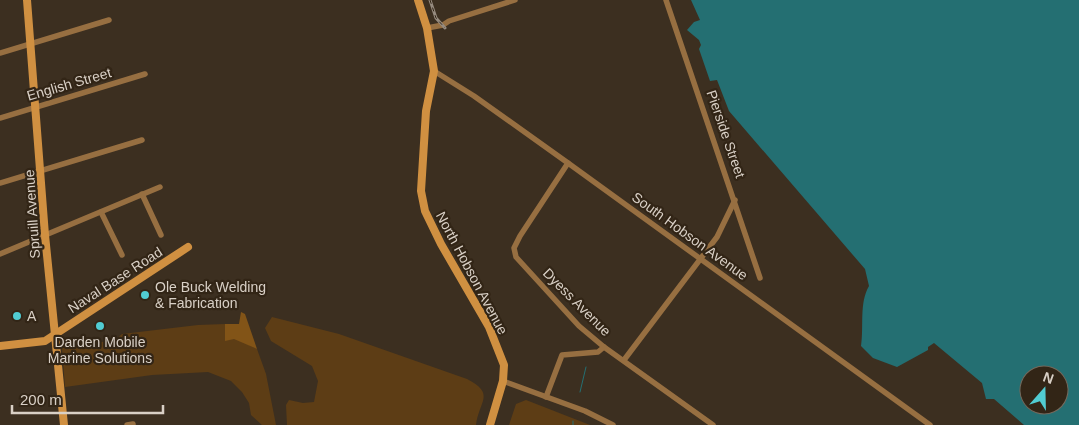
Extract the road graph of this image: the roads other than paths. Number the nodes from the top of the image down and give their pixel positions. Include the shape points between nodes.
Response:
1 (26, 0) edge
2 (418, 0) edge
3 (515, 0) edge
4 (666, 0) edge
5 (109, 20) dead end
6 (427, 28) junction
7 (30, 44) junction
8 (0, 53) edge
9 (434, 71) junction
10 (145, 74) dead end
11 (34, 108) junction
12 (0, 118) edge
13 (142, 140) dead end
14 (568, 163) junction
15 (41, 171) junction
16 (0, 183) edge
17 (160, 186) dead end
18 (142, 194) junction
19 (735, 200) junction
20 (101, 212) junction
21 (45, 235) junction
22 (161, 235) dead end
23 (188, 247) dead end
24 (0, 254) edge
25 (122, 255) dead end
26 (700, 259) junction
27 (760, 278) dead end
28 (54, 335) junction
29 (0, 346) edge
30 (604, 347) junction
31 (624, 360) junction
32 (504, 381) junction
33 (546, 396) junction
34 (64, 425) edge
35 (490, 425) edge
36 (613, 425) edge
37 (712, 425) edge
38 (930, 425) edge

1 - 7 street, Spruill Avenue
2 - 6 street, North Hobson Avenue
3 - 6 street
4 - 19 street, Pierside Street
5 - 7 street
6 - 9 street, North Hobson Avenue
7 - 8 street
7 - 11 street, Spruill Avenue
9 - 14 street, South Hobson Avenue
9 - 32 street, North Hobson Avenue via 420,166 422,198 441,244 489,328 504,365
10 - 11 street, English Street
11 - 12 street, English Street
11 - 15 street, Spruill Avenue
13 - 15 street
14 - 26 street, South Hobson Avenue
14 - 30 street, Dyess Avenue via 514,248 516,257 579,326
15 - 16 street
15 - 21 street, Spruill Avenue
17 - 18 street
18 - 20 street
18 - 22 street
19 - 26 street via 726,223
19 - 27 street, Pierside Street
20 - 21 street
20 - 25 street
21 - 24 street
21 - 28 street, Spruill Avenue
23 - 28 street, Naval Base Road
26 - 31 street
26 - 38 street, South Hobson Avenue
28 - 29 street, Naval Base Road via 45,341
28 - 34 street, Spruill Avenue
30 - 31 street, Dyess Avenue
30 - 33 street via 598,352 562,355
31 - 37 street, Dyess Avenue
32 - 33 street
32 - 35 street
33 - 36 street

